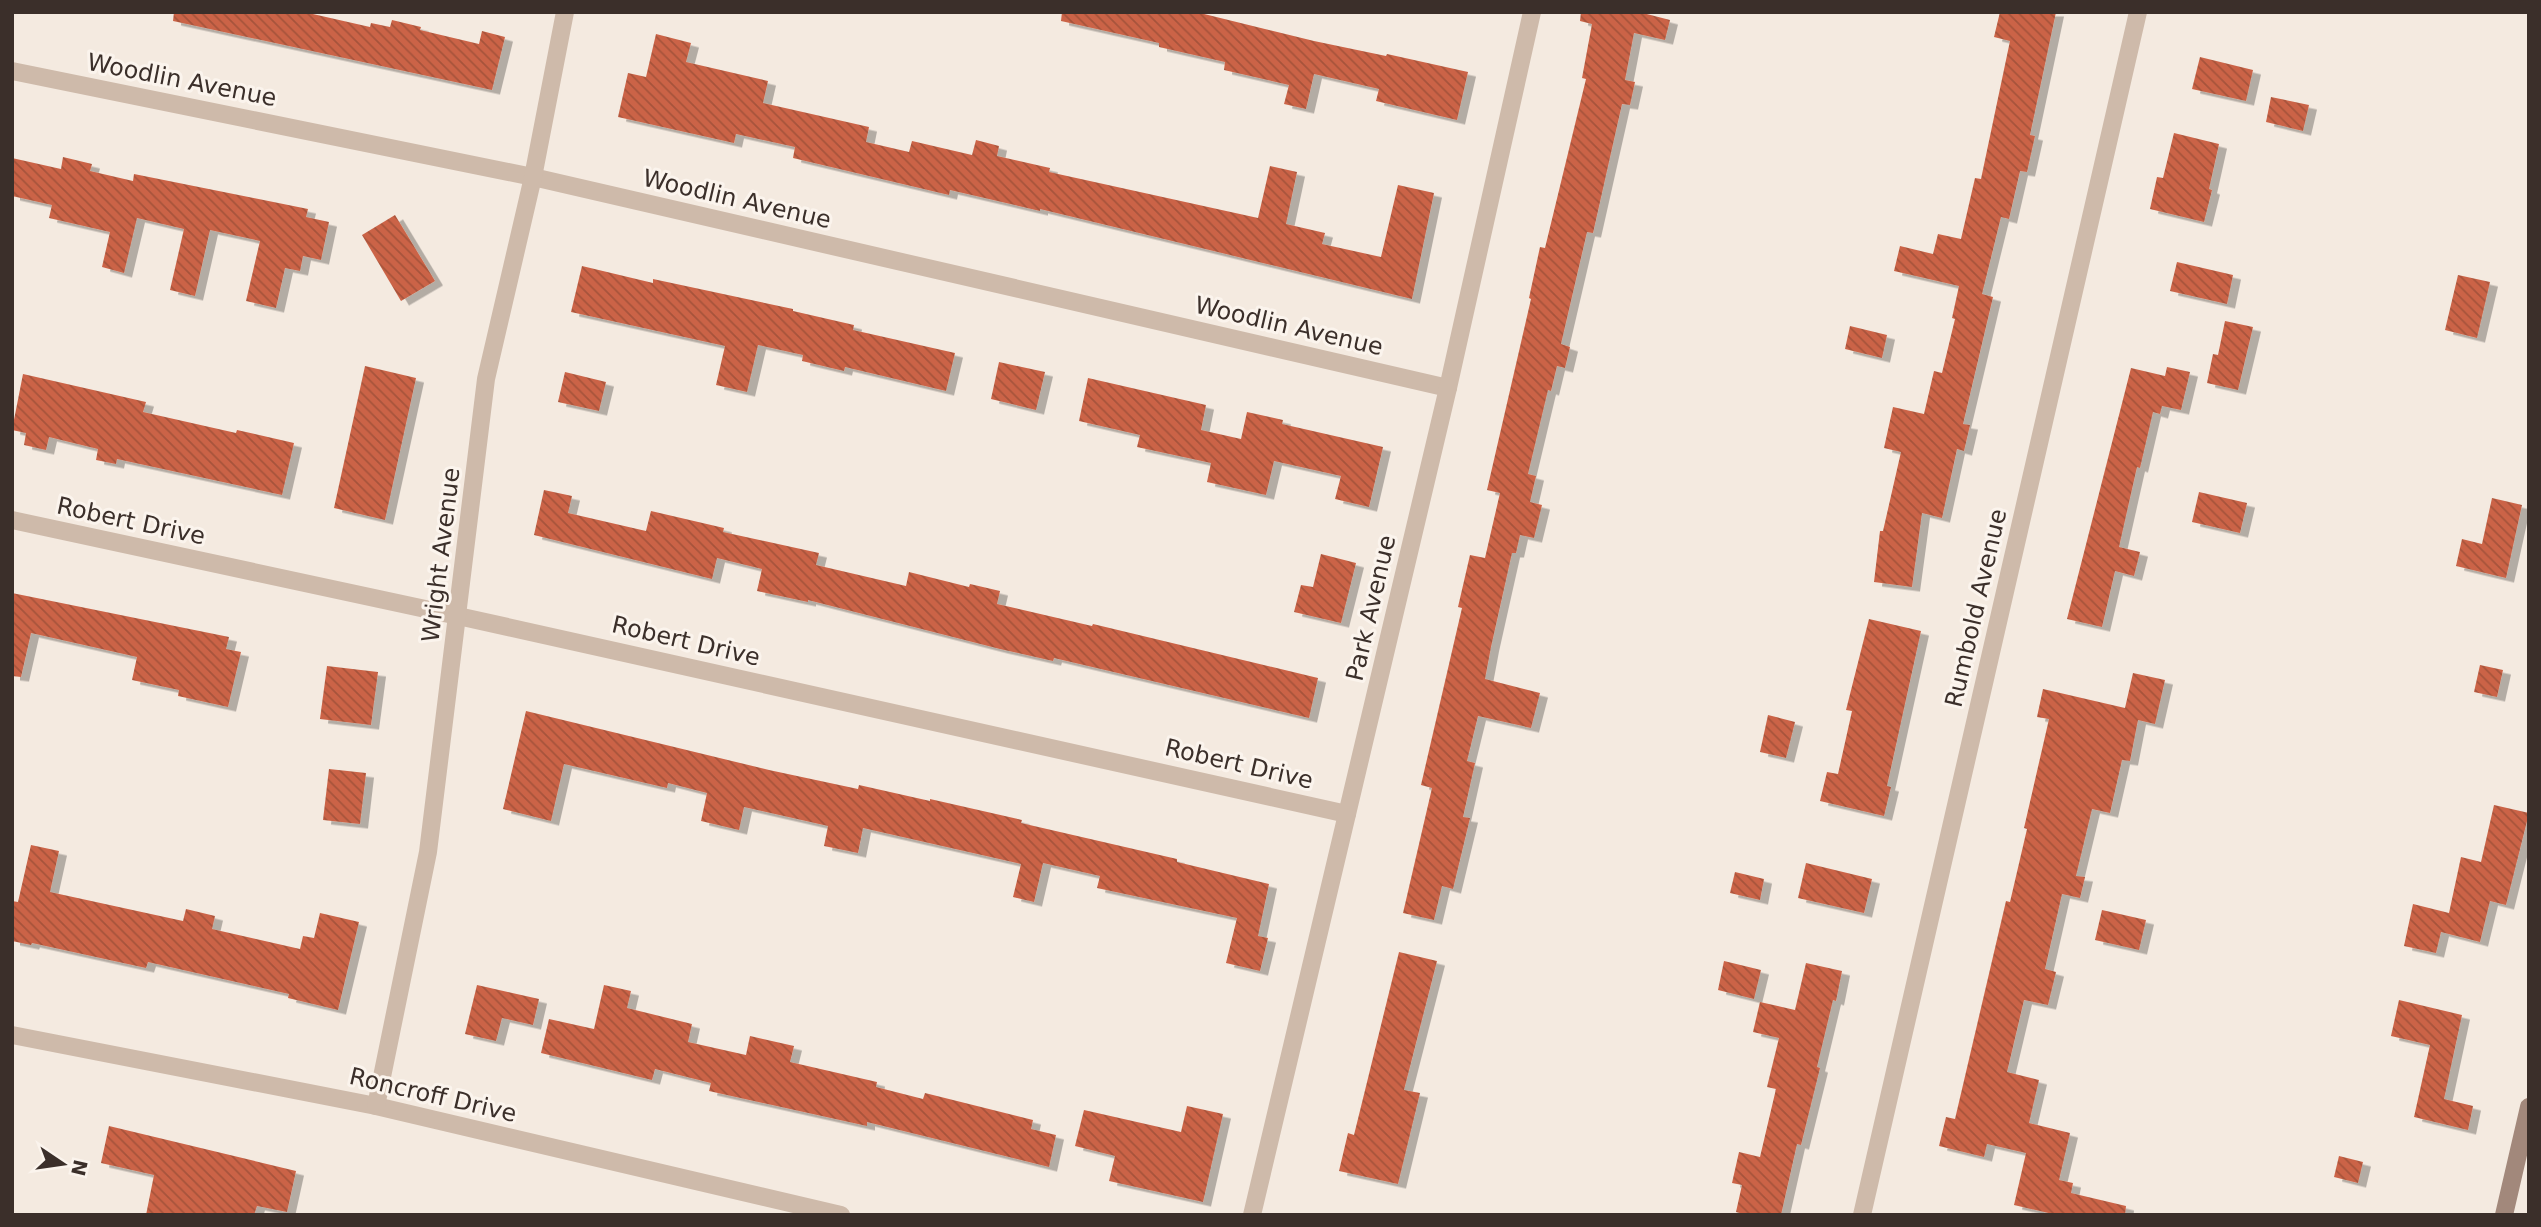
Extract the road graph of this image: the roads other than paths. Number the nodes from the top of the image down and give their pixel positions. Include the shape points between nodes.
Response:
1 (565, 12) edge
2 (1532, 12) edge
3 (2138, 12) edge
4 (12, 71) edge
5 (533, 177) junction
6 (1448, 388) junction
7 (12, 520) edge
8 (458, 616) junction
9 (1348, 814) junction
10 (12, 1035) edge
11 (376, 1106) junction
12 (2529, 1107) edge
13 (841, 1215) edge
14 (1252, 1215) edge
15 (1861, 1215) edge
16 (2504, 1215) edge

1 - 5 street, Wright Avenue
2 - 6 street, Park Avenue
3 - 15 street, Rumbold Avenue
4 - 5 street, Woodlin Avenue
5 - 6 street, Woodlin Avenue
5 - 8 street, Wright Avenue via 486,379
6 - 9 street, Park Avenue
7 - 8 street, Robert Drive
8 - 9 street, Robert Drive
8 - 11 street, Wright Avenue via 428,852
9 - 14 street, Park Avenue
10 - 11 street, Roncroff Drive
11 - 13 street, Roncroff Drive
12 - 16 street

